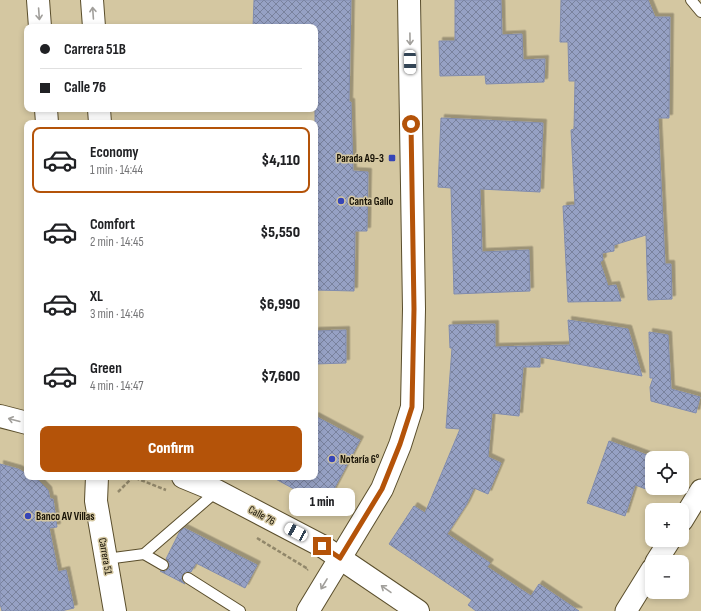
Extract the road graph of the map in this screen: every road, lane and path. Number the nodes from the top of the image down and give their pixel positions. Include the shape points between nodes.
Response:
1 (38, 0) edge
2 (92, 0) edge
3 (409, 0) edge
4 (691, 0) edge
5 (701, 12) edge
6 (40, 24) edge
7 (94, 24) edge
8 (0, 416) edge
9 (24, 422) edge
10 (97, 480) edge
11 (190, 480) edge
12 (701, 490) edge
13 (217, 491) junction
14 (689, 510) edge
15 (144, 554) junction
16 (340, 558) junction
17 (106, 559) junction
18 (163, 564) dead end
19 (188, 578) dead end
20 (645, 580) edge
21 (115, 611) edge
22 (240, 611) edge
23 (308, 611) edge
24 (418, 611) edge
25 (626, 611) edge

1 -> 6 main road
7 -> 2 main road
3 -> 16 main road via 414,309 412,407 382,489
4 - 5 lane
9 -> 8 main road
10 - 17 main road, Carrera 51 via 96,501
11 - 13 main road, Calle 76
12 - 14 street
13 - 15 lane
13 - 16 main road, Calle 76
15 - 17 lane
15 - 18 lane
16 -> 23 main road
24 -> 16 main road, Calle 76
17 - 21 main road, Carrera 51
19 - 22 lane
20 - 25 street

